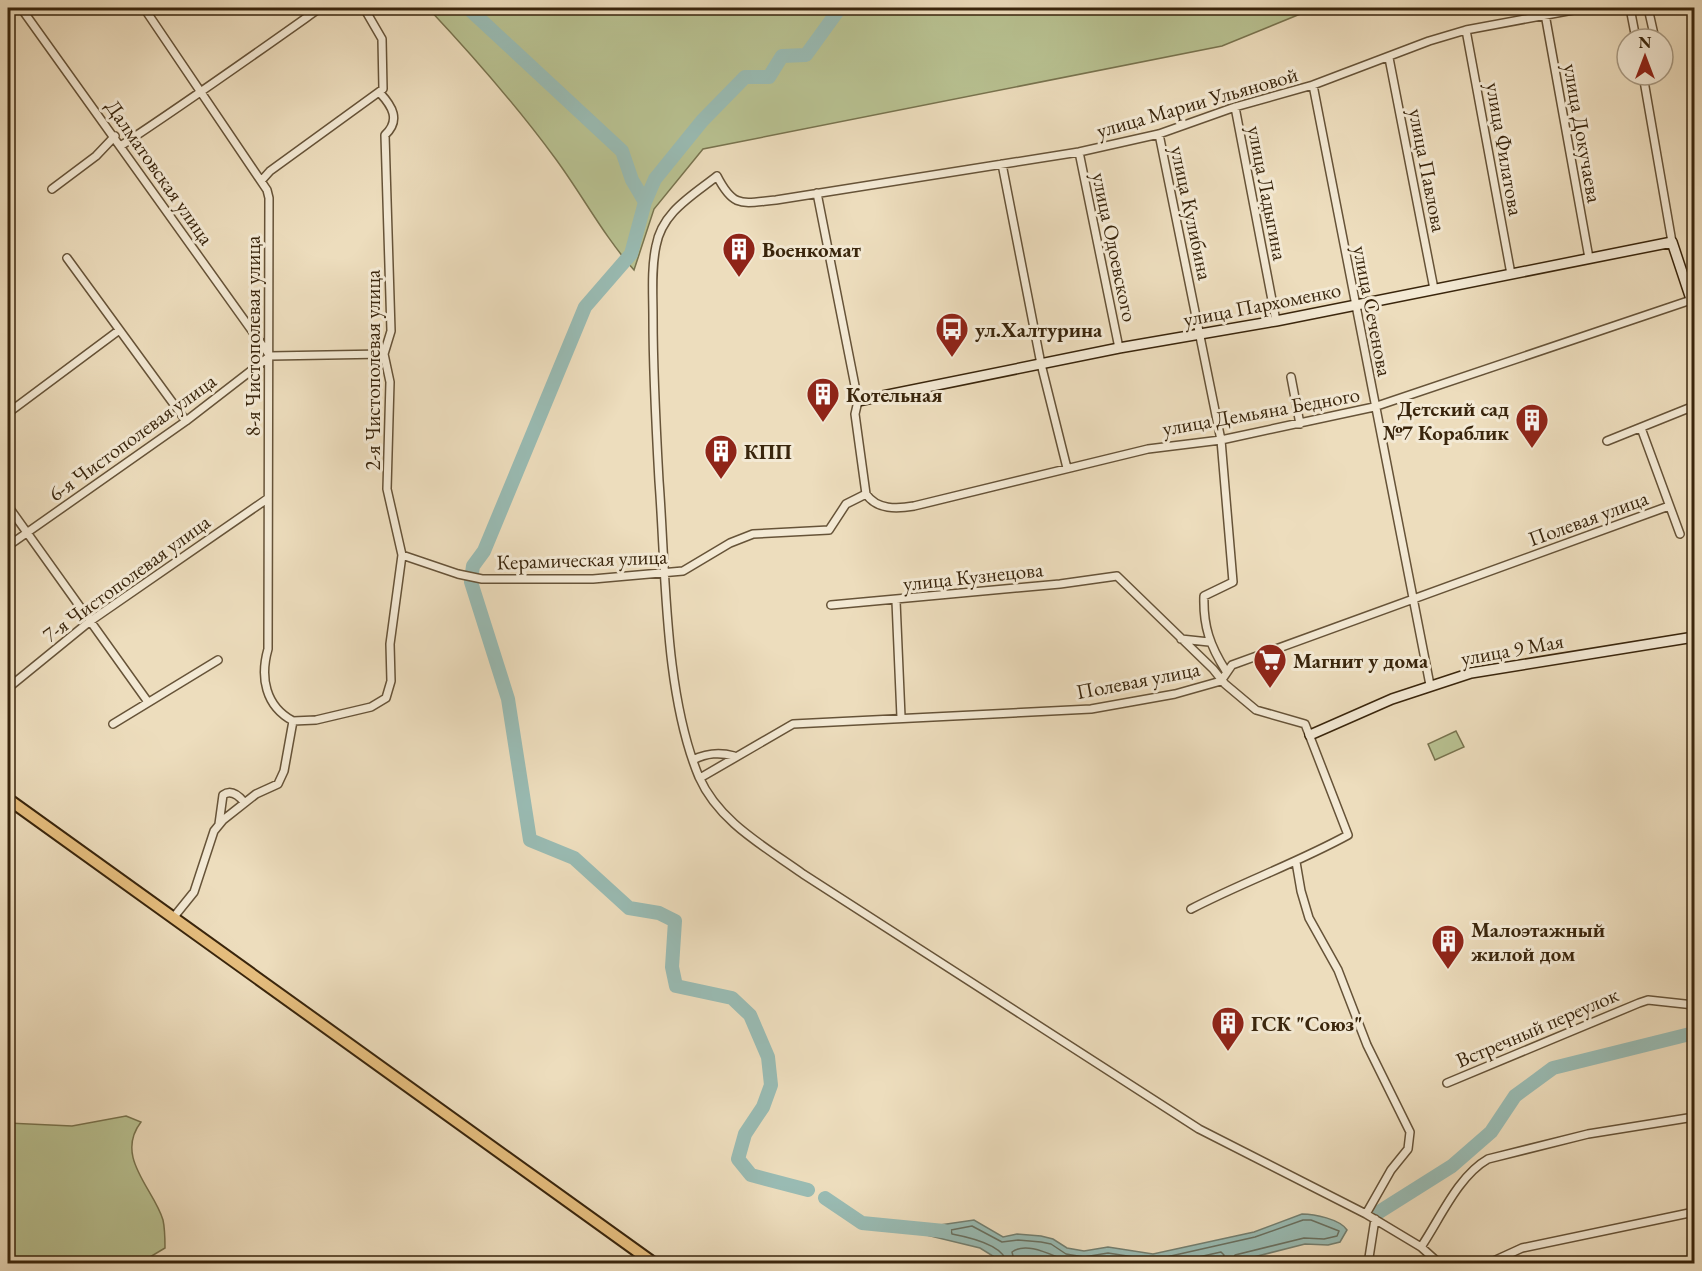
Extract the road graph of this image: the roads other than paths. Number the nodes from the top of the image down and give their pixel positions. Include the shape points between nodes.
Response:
1 (19, 8) edge
2 (144, 8) edge
3 (320, 8) edge
4 (364, 8) edge
5 (1584, 8) edge
6 (1630, 8) edge
7 (1648, 8) edge
8 (8, 14) edge
9 (1545, 14) junction
10 (1634, 27) edge
11 (1652, 27) edge
12 (1466, 30) junction
13 (1389, 58) junction
14 (1313, 85) junction
15 (1644, 87) edge
16 (201, 93) junction
17 (380, 93) junction
18 (1235, 107) junction
19 (1159, 134) junction
20 (115, 136) junction
21 (122, 145) junction
22 (1079, 152) junction
23 (1002, 164) junction
24 (261, 181) junction
25 (52, 189) dead end
26 (818, 193) junction
27 (1672, 242) junction
28 (68, 258) dead end
29 (1589, 258) junction
30 (1511, 274) junction
31 (1434, 289) junction
32 (1694, 303) edge
33 (1354, 304) junction
34 (1276, 321) junction
35 (118, 331) junction
36 (1200, 335) junction
37 (1119, 348) junction
38 (384, 354) junction
39 (270, 356) junction
40 (1041, 364) junction
41 (1291, 377) dead end
42 (858, 401) junction
43 (1695, 406) edge
44 (1374, 407) junction
45 (8, 413) edge
46 (186, 420) junction
47 (1300, 424) junction
48 (1641, 428) junction
49 (1221, 440) junction
50 (1607, 441) dead end
51 (1066, 468) junction
52 (866, 495) junction
53 (267, 499) junction
54 (8, 506) edge
55 (1669, 506) junction
56 (26, 533) junction
57 (1680, 534) dead end
58 (8, 546) edge
59 (402, 555) junction
60 (666, 574) junction
61 (1412, 598) junction
62 (896, 600) junction
63 (831, 605) dead end
64 (89, 622) junction
65 (1695, 637) edge
66 (1180, 639) junction
67 (1209, 642) junction
68 (218, 660) dead end
69 (1226, 671) junction
70 (1221, 681) junction
71 (1430, 685) junction
72 (8, 688) edge
73 (148, 702) junction
74 (901, 717) junction
75 (292, 722) junction
76 (113, 724) dead end
77 (1310, 735) junction
78 (734, 756) junction
79 (693, 760) junction
80 (700, 778) junction
81 (8, 799) edge
82 (244, 802) junction
83 (219, 825) junction
84 (1296, 862) junction
85 (1191, 909) dead end
86 (173, 918) junction
87 (1695, 1005) edge
88 (1447, 1083) dead end
89 (1695, 1117) edge
90 (1695, 1212) edge
91 (1366, 1214) junction
92 (1374, 1219) junction
93 (1421, 1247) junction
94 (655, 1263) edge
95 (1368, 1263) edge
96 (1440, 1263) edge
97 (1486, 1263) edge

1 - 8 street
1 - 20 street, Далматовская улица
2 - 16 street, 8-я Чистополевая улица
3 - 16 street
4 - 17 street via 382,39
5 - 9 street, улица Марии Ульяновой
6 - 10 street
7 - 11 street
9 - 12 street, улица Марии Ульяновой
9 - 29 street, улица Докучаева
12 - 13 street, улица Марии Ульяновой via 1429,40
12 - 30 street, улица Филатова
13 - 14 street, улица Марии Ульяновой
13 - 31 street, улица Павлова
14 - 18 street, улица Марии Ульяновой
14 - 33 street, улица Сеченова
15 - 27 street
16 - 21 street
16 - 24 street, 8-я Чистополевая улица
17 - 24 street
17 - 38 street, 2-я Чистополевая улица via 394,113 392,128 385,135 391,330
18 - 19 street, улица Марии Ульяновой
18 - 34 street, улица Ладыгина
19 - 22 street, улица Марии Ульяновой
19 - 36 street, улица Кулибина
20 - 21 street, Далматовская улица
20 - 25 street via 96,156
21 - 39 street, Далматовская улица
22 - 23 street, улица Марии Ульяновой
22 - 37 street, улица Одоевского
23 - 26 street, улица Марии Ульяновой
23 - 40 street
24 - 39 street, 8-я Чистополевая улица via 269,198
26 - 42 street
26 - 60 street, улица Марии Ульяновой via 738,202 726,195 717,176 670,212 656,244 653,389
27 - 29 street, улица Пархоменко
27 - 32 street
28 - 35 street
29 - 30 street, улица Пархоменко
30 - 31 street, улица Пархоменко
31 - 33 street, улица Пархоменко
32 - 44 street, улица Демьяна Бедного
33 - 34 street, улица Пархоменко
33 - 44 street, улица Сеченова
34 - 36 street, улица Пархоменко
35 - 45 street
35 - 46 street
36 - 37 street, улица Пархоменко
36 - 49 street, улица Кулибина
37 - 40 street, улица Пархоменко
38 - 39 street
38 - 59 street, 2-я Чистополевая улица via 390,382 387,489
39 - 46 street, 6-я Чистополевая улица
39 - 53 street, 8-я Чистополевая улица
40 - 42 street, улица Пархоменко
40 - 51 street
41 - 47 street
42 - 52 street via 855,414
43 - 48 street
44 - 47 street, улица Демьяна Бедного
44 - 61 street, улица Сеченова
46 - 56 street, 6-я Чистополевая улица
47 - 49 street, улица Демьяна Бедного
48 - 50 street
48 - 55 street, Полевая улица
49 - 51 street, улица Демьяна Бедного via 1148,449
49 - 67 street, улица Кулибина via 1233,582 1204,596 1203,616
51 - 52 street, улица Демьяна Бедного via 902,508 877,504
52 - 60 street, Керамическая улица via 846,504 829,530 753,534 683,571
53 - 64 street, 7-я Чистополевая улица
53 - 75 street, 8-я Чистополевая улица via 268,649 264,687 275,708
54 - 56 street
55 - 57 street, Полевая улица
55 - 61 street, Полевая улица
56 - 58 street, 6-я Чистополевая улица
56 - 64 street
59 - 60 street, Керамическая улица via 482,579 593,579
59 - 75 street, 2-я Чистополевая улица via 390,644 392,681 386,698 371,707
60 - 79 street via 674,670
61 - 69 street, Полевая улица via 1232,665
61 - 71 street, улица Сеченова
62 - 63 street, улица Кузнецова
62 - 66 street, улица Кузнецова via 1117,576
62 - 74 street
64 - 72 street, 7-я Чистополевая улица
64 - 73 street
65 - 71 street, улица 9 Мая via 1471,672
66 - 67 street
66 - 70 street
67 - 69 street
68 - 73 street
69 - 70 street, Полевая улица
70 - 74 street, Полевая улица via 1091,709
70 - 77 street via 1256,710 1305,724
71 - 77 street, улица 9 Мая
73 - 76 street
74 - 78 street, Полевая улица via 793,724
75 - 82 street via 278,784
77 - 84 street via 1348,835
78 - 79 street via 722,752
78 - 80 street, Полевая улица
79 - 80 street
80 - 91 street via 726,818 803,874 1199,1129
81 - 86 main road
82 - 83 street
82 - 83 street via 231,793 223,795
83 - 86 street via 194,892
84 - 85 street via 1232,887
84 - 91 street via 1309,918 1338,970 1367,1045 1410,1132 1408,1149
86 - 94 main road
87 - 88 street, Встречный переулок via 1648,1000
89 - 93 street via 1588,1134 1488,1159 1461,1186
90 - 97 street via 1522,1248
91 - 92 street
92 - 93 street
92 - 95 street
93 - 96 street

